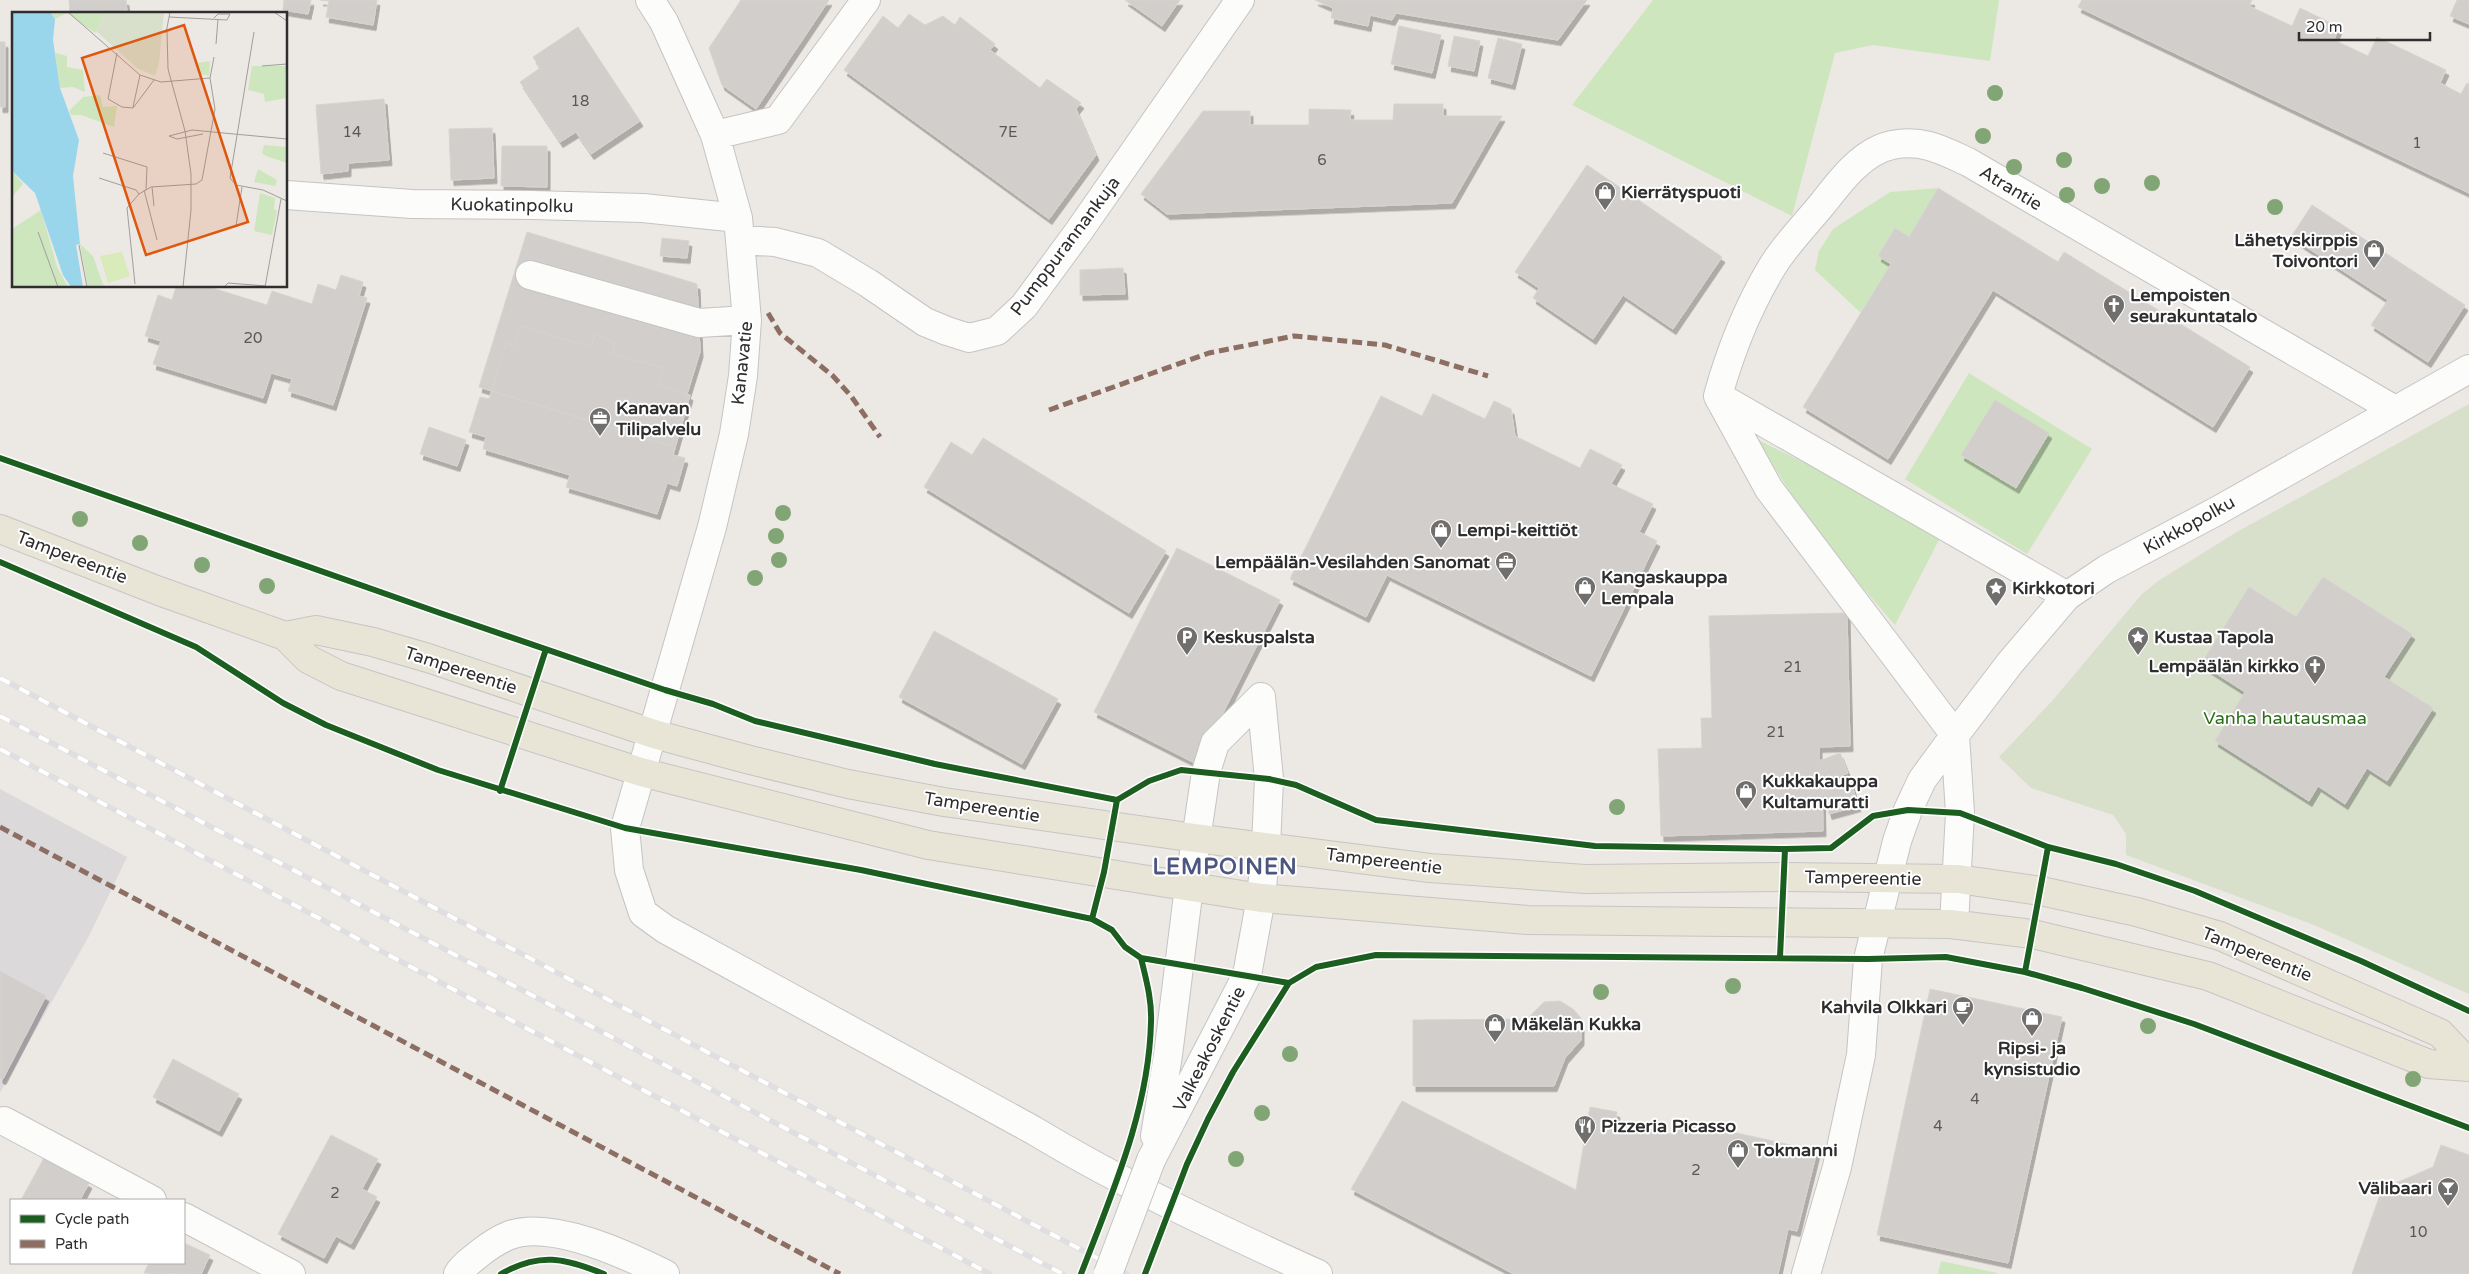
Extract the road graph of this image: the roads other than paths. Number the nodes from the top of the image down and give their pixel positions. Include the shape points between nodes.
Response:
1 (650, 0) edge
2 (866, 0) edge
3 (1240, 0) edge
4 (715, 136) junction
5 (288, 195) edge
6 (739, 229) junction
7 (530, 275) dead end
8 (747, 320) junction
9 (2469, 369) edge
10 (1718, 396) junction
11 (2396, 410) junction
12 (0, 528) edge
13 (2067, 596) junction
14 (285, 636) junction
15 (654, 734) junction
16 (1955, 735) junction
17 (641, 772) junction
18 (1195, 838) junction
19 (1266, 846) junction
20 (1888, 877) junction
21 (1958, 879) junction
22 (1189, 887) junction
23 (1261, 898) junction
24 (1877, 923) junction
25 (1954, 924) junction
26 (2469, 1066) edge
27 (4, 1121) dead end
28 (1152, 1160) junction
29 (150, 1199) edge
30 (185, 1218) edge
31 (292, 1274) edge
32 (458, 1274) edge
33 (665, 1274) edge
34 (1108, 1274) edge
35 (1318, 1274) edge
36 (1806, 1274) edge

1 - 4 street, Kanavatie via 664,22
2 - 4 street via 778,120
3 - 6 street, Pumppurannankuja via 1079,232 1024,306 997,331 969,338 947,331 925,322 818,253
4 - 6 street, Kanavatie
5 - 6 street, Kuokatinpolku via 412,204 643,208
6 - 8 street, Kanavatie
7 - 8 street via 699,323
8 - 15 street, Kanavatie via 734,434 712,527
9 - 11 street, Kirkkopolku
10 - 11 street, Atrantie via 1745,320 1773,266 1846,174 1868,156 1891,145 1910,143 1930,144 1968,162
10 - 13 street
10 - 16 street via 1769,489
11 - 13 street, Kirkkopolku via 2107,569
12 - 14 main road, Tampereentie via 159,591
13 - 16 street, Kirkkopolku
14 - 15 main road, Tampereentie via 316,630 373,642
14 - 17 main road, Tampereentie via 308,659 341,676
15 - 17 street, Kanavatie
15 - 18 main road, Tampereentie via 848,784 944,802
16 - 20 street, Kirkkopolku via 1914,796
16 - 21 street via 1960,813
17 - 22 main road, Tampereentie via 928,845
17 - 35 street, Kanavatie via 625,828 629,870 643,912 665,929 1082,1160
18 - 19 main road, Tampereentie
18 - 19 street, Valkeakoskentie via 1206,772 1215,743 1261,697 1269,779
18 - 22 street, Valkeakoskentie
19 - 20 main road, Tampereentie via 1430,868 1585,879
19 - 23 street, Valkeakoskentie
20 - 21 main road, Tampereentie
20 - 24 street, Kirkkopolku
21 - 25 street
21 - 26 main road, Tampereentie via 2041,890 2137,912 2220,936 2440,1033
22 - 23 main road, Tampereentie
22 - 28 street, Valkeakoskentie
23 - 24 main road, Tampereentie via 1528,920
23 - 28 street, Valkeakoskentie via 1247,975
24 - 25 main road, Tampereentie
24 - 36 street, Kirkkopolku via 1868,959 1862,1055 1837,1167
25 - 26 main road, Tampereentie via 2033,934 2208,976 2429,1064
27 - 29 street
28 - 34 street, Valkeakoskentie, bridge
30 - 31 street
32 - 33 street via 488,1247 511,1235 541,1232 565,1235 628,1255

